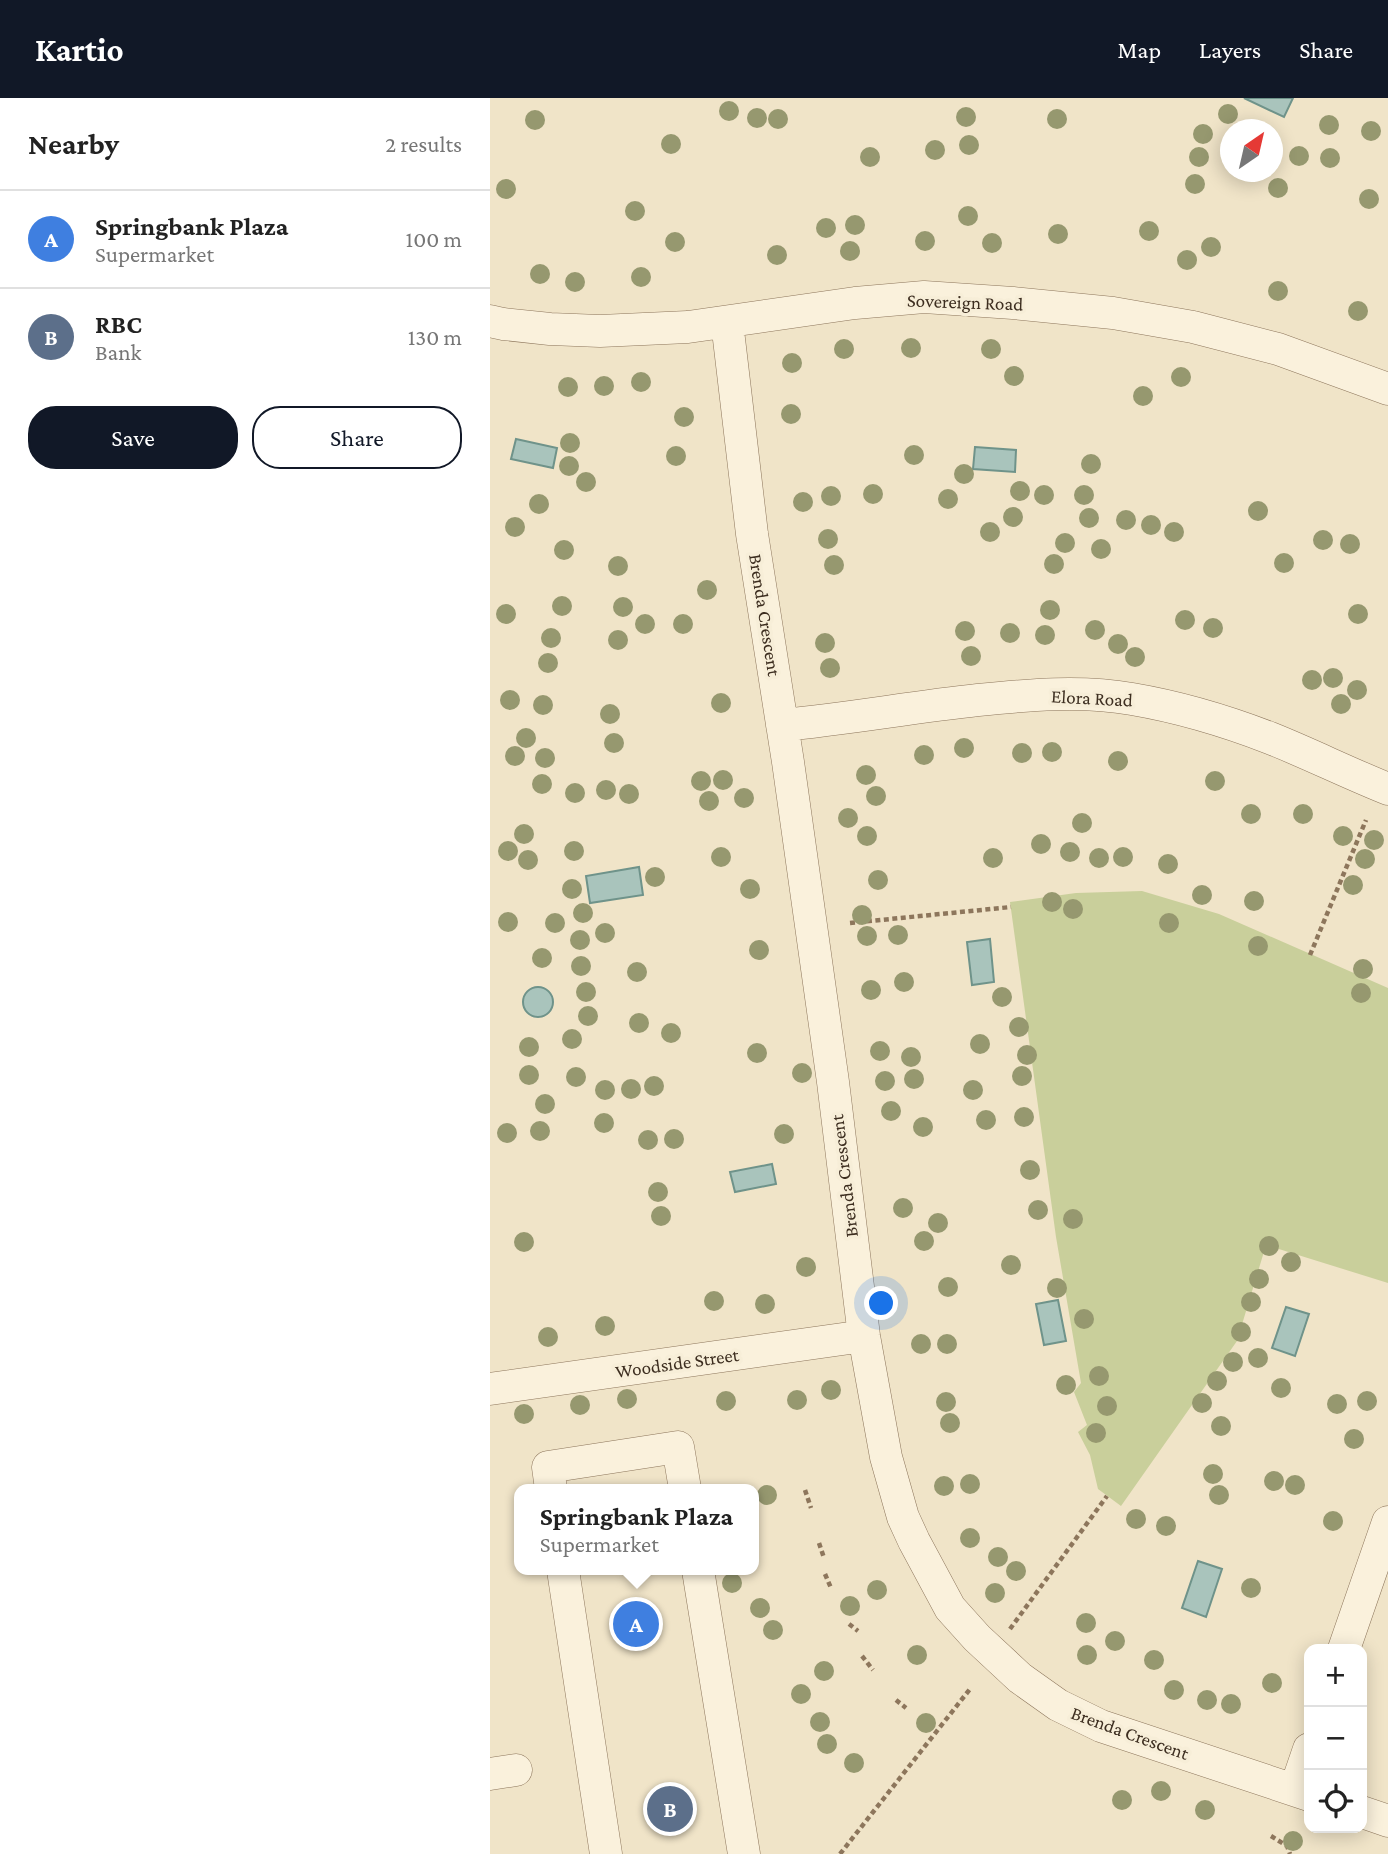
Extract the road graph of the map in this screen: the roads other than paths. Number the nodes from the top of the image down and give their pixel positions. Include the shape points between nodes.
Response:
1 (490, 321) edge
2 (727, 322) junction
3 (1388, 389) edge
4 (782, 725) junction
5 (1388, 789) edge
6 (864, 1336) junction
7 (490, 1389) edge
8 (550, 1484) edge
9 (684, 1484) edge
10 (1388, 1522) edge
11 (565, 1575) edge
12 (699, 1575) edge
13 (1346, 1644) edge
14 (1306, 1770) edge
15 (1302, 1793) edge
16 (1367, 1814) edge
17 (1388, 1821) edge
18 (606, 1854) edge
19 (744, 1854) edge

1 - 2 street, Sovereign Road via 600,331
2 - 3 street, Sovereign Road via 924,297 1068,308 1224,334
2 - 4 street, Brenda Crescent via 752,534
4 - 5 street, Elora Road via 1028,695 1130,698 1268,737
4 - 6 street, Brenda Crescent
6 - 7 street, Woodside Street
6 - 15 street, Brenda Crescent via 885,1454 903,1517 950,1608 977,1638 1058,1705 1101,1726
8 - 9 street via 548,1467 678,1447
10 - 13 street
11 - 18 street
12 - 19 street
14 - 15 street
16 - 17 street

